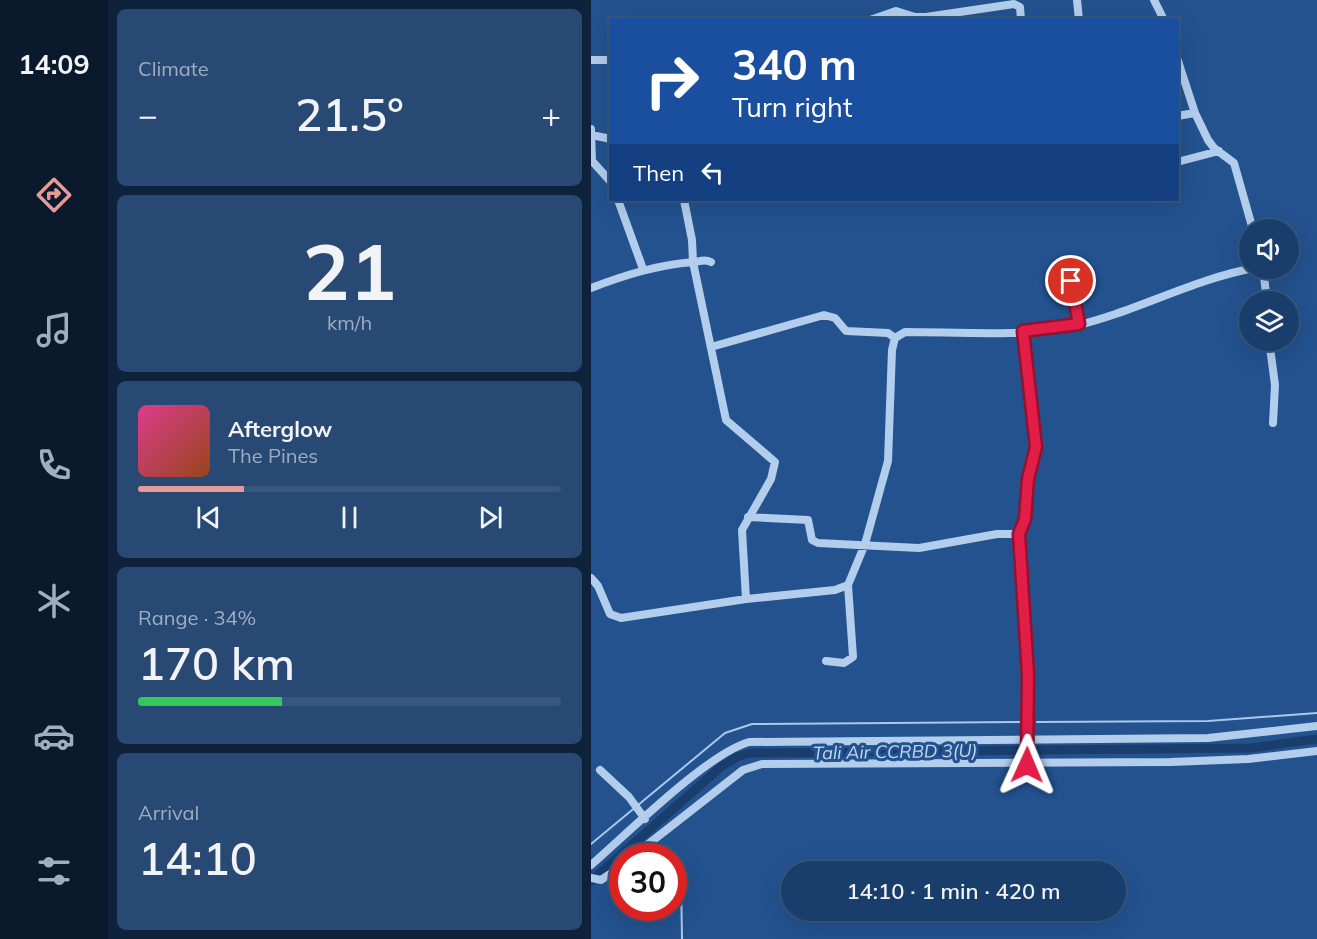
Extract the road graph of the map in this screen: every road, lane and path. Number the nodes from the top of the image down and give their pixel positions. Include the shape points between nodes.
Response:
1 (1077, 0) edge
2 (1154, 0) edge
3 (1020, 4) edge
4 (876, 18) edge
5 (1079, 18) edge
6 (1163, 18) edge
7 (591, 60) edge
8 (609, 60) edge
9 (1179, 64) edge
10 (1195, 112) junction
11 (1179, 116) edge
12 (591, 129) edge
13 (591, 135) edge
14 (609, 140) edge
15 (1219, 151) junction
16 (1179, 161) edge
17 (609, 180) edge
18 (618, 201) edge
19 (684, 201) edge
20 (1250, 219) edge
21 (693, 262) junction
22 (711, 262) dead end
23 (643, 269) junction
24 (1239, 272) edge
25 (1067, 274) dead end
26 (591, 288) edge
27 (1079, 324) junction
28 (1023, 331) junction
29 (895, 338) junction
30 (711, 347) junction
31 (1270, 351) edge
32 (1273, 423) dead end
33 (748, 517) junction
34 (1019, 534) junction
35 (865, 544) junction
36 (591, 578) edge
37 (848, 585) junction
38 (746, 599) junction
39 (826, 661) dead end
40 (1317, 726) edge
41 (1028, 743) junction
42 (1317, 752) edge
43 (1027, 761) junction
44 (600, 770) dead end
45 (645, 819) junction
46 (649, 843) edge
47 (591, 866) edge
48 (609, 875) edge
49 (591, 878) edge

1 - 5 street
2 - 6 street
3 - 4 street via 915,17 896,11
7 - 8 street
9 - 10 street
10 - 11 street
10 - 15 street
12 - 13 street
13 - 14 street
13 - 17 street via 593,161
15 - 16 street
15 - 20 street via 1234,163
18 - 23 street
19 - 21 street
21 - 22 street
21 - 23 street
21 - 30 street
23 - 26 street
24 - 27 street
25 - 27 street via 1074,288
27 - 28 street
28 - 29 street via 905,332
28 - 34 street via 1036,447 1028,479 1025,519
29 - 30 street via 888,333 846,331 835,318 824,315
29 - 35 street via 888,461
30 - 33 street via 726,420 775,462 769,484
31 - 32 street via 1275,385
33 - 35 street via 805,520 810,523 814,542
33 - 38 street via 741,540
34 - 35 street via 997,534 926,548
34 - 41 street
35 - 37 street
36 - 38 street via 610,614 621,618
37 - 38 street via 835,590
37 - 39 street via 853,657 844,663
40 - 41 street via 1207,738
41 - 43 street
41 - 45 street via 749,742 713,761
42 - 43 street via 1248,759
43 - 46 street via 752,766
44 - 45 street
45 - 47 street
48 - 49 street via 601,880

